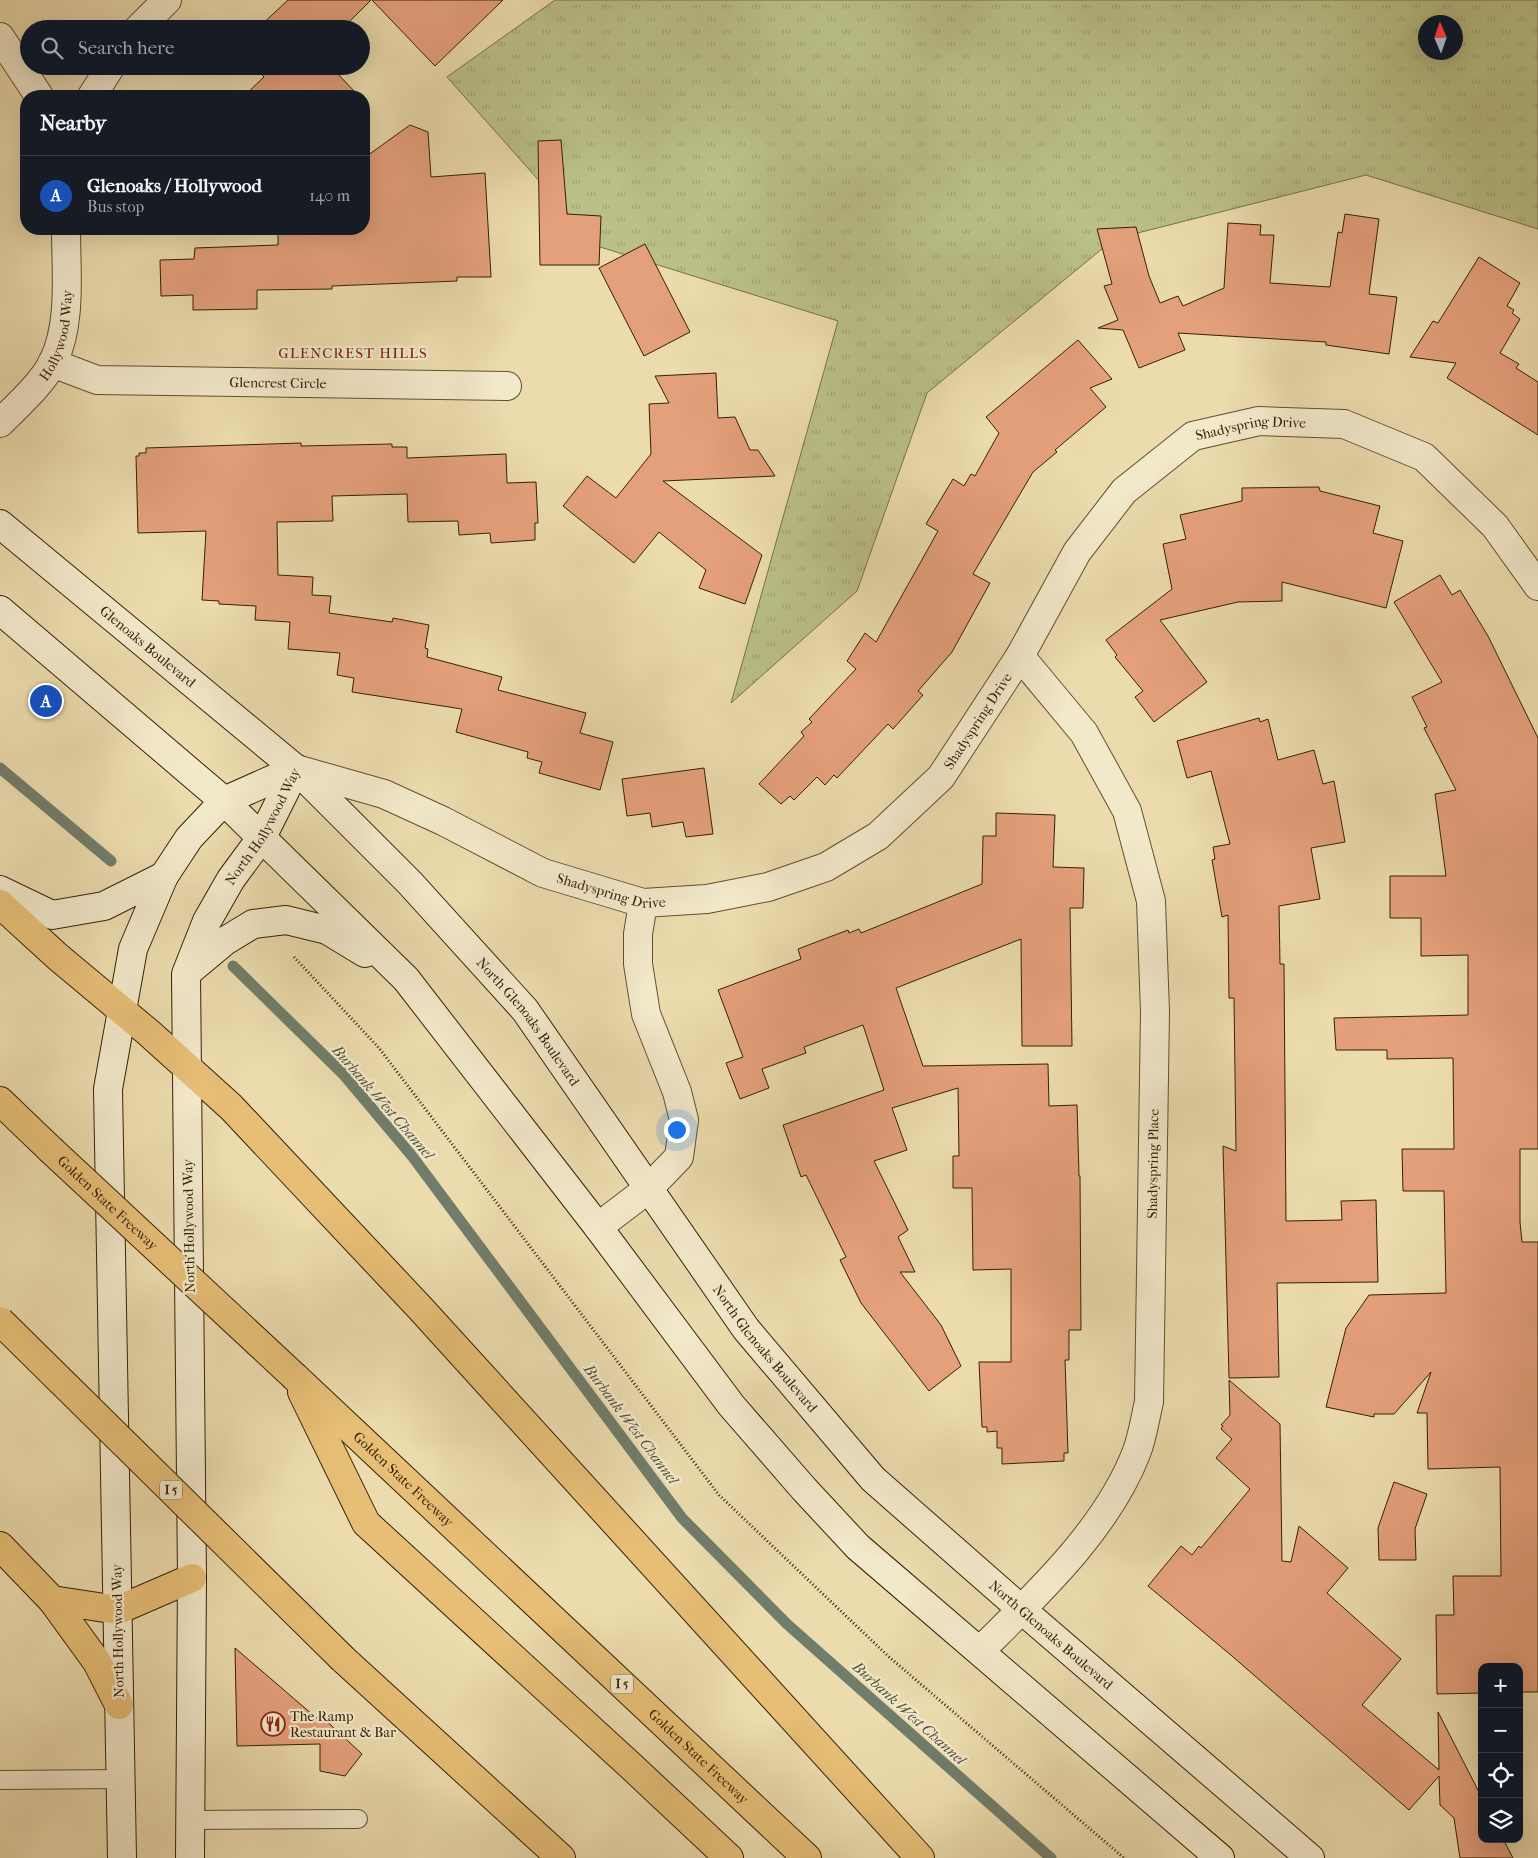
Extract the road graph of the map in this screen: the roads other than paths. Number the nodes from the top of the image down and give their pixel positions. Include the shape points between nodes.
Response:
1 (167, 0) edge
2 (147, 20) edge
3 (0, 37) edge
4 (20, 68) edge
5 (24, 75) edge
6 (105, 75) edge
7 (34, 90) edge
8 (96, 90) edge
9 (66, 235) edge
10 (52, 363) junction
11 (507, 386) dead end
12 (0, 424) edge
13 (0, 524) edge
14 (1538, 586) edge
15 (0, 610) edge
16 (1020, 656) junction
17 (296, 769) junction
18 (224, 801) junction
19 (262, 837) junction
20 (164, 876) junction
21 (0, 890) edge
22 (643, 903) junction
23 (0, 904) edge
24 (186, 974) junction
25 (406, 979) junction
26 (122, 1011) junction
27 (188, 1067) junction
28 (0, 1101) edge
29 (648, 1189) junction
30 (598, 1227) junction
31 (0, 1321) edge
32 (295, 1377) junction
33 (0, 1546) edge
34 (192, 1578) junction
35 (52, 1600) junction
36 (1021, 1609) junction
37 (118, 1610) junction
38 (980, 1651) junction
39 (119, 1705) junction
40 (120, 1779) junction
41 (0, 1780) edge
42 (358, 1819) dead end
43 (190, 1820) junction
44 (122, 1858) edge
45 (190, 1858) edge
46 (561, 1858) edge
47 (729, 1858) edge
48 (807, 1858) edge
49 (920, 1858) edge
50 (1220, 1858) edge
51 (1310, 1858) edge

1 - 2 main road
3 - 4 main road
5 - 7 main road
6 - 8 main road
9 - 10 main road, Hollywood Way via 65,314 61,342
10 - 11 main road, Glencrest Circle via 97,380
10 - 12 main road, Hollywood Way
13 - 17 main road, Glenoaks Boulevard
14 - 16 main road, Shadyspring Drive via 1495,526 1424,457 1344,424 1259,421 1193,436 1124,491 1077,552
15 - 18 main road
16 - 22 main road, Shadyspring Drive via 941,776 878,836 826,867 768,887 706,899
16 - 36 main road, Shadyspring Place via 1084,733 1127,811 1151,901 1156,1012 1149,1402 1138,1450 1113,1500 1063,1566
17 - 18 main road, North Hollywood Way
17 - 19 main road, North Hollywood Way
17 - 22 main road, Shadyspring Drive via 384,794 443,820 543,873
17 - 29 main road, North Glenoaks Boulevard via 410,883 524,1010
18 - 19 main road
18 - 20 main road, North Hollywood Way via 189,838
19 - 24 main road, North Hollywood Way via 231,879 211,914
19 - 25 main road
20 - 21 main road via 104,906 52,915
20 - 26 main road, North Hollywood Way via 133,949
22 - 29 main road via 638,964 646,1014 677,1092 684,1120 679,1158
23 - 26 highway
24 - 25 main road via 225,941 253,924 286,920 327,930
24 - 27 main road, North Hollywood Way
25 - 30 main road
26 - 27 highway
26 - 37 main road, North Hollywood Way via 108,1089
27 - 34 main road, North Hollywood Way
27 - 49 highway via 231,1107 421,1309
28 - 32 highway, Golden State Freeway / I 5, bridge
29 - 30 main road
29 - 36 main road, North Glenoaks Boulevard via 746,1329 873,1479
30 - 38 main road via 731,1405 804,1489 858,1547
31 - 46 highway, I 5, bridge via 343,1659
32 - 47 highway via 366,1523
32 - 48 highway, Golden State Freeway / I 5
33 - 35 highway
34 - 37 highway
34 - 43 main road, North Hollywood Way
35 - 37 highway
35 - 39 highway via 97,1662
36 - 38 main road, Shadyspring Place
36 - 51 main road, North Glenoaks Boulevard
37 - 39 main road, North Hollywood Way
38 - 50 main road
39 - 40 main road, North Hollywood Way
40 - 41 lane
40 - 44 main road, North Hollywood Way
42 - 43 lane
43 - 45 main road, North Hollywood Way

